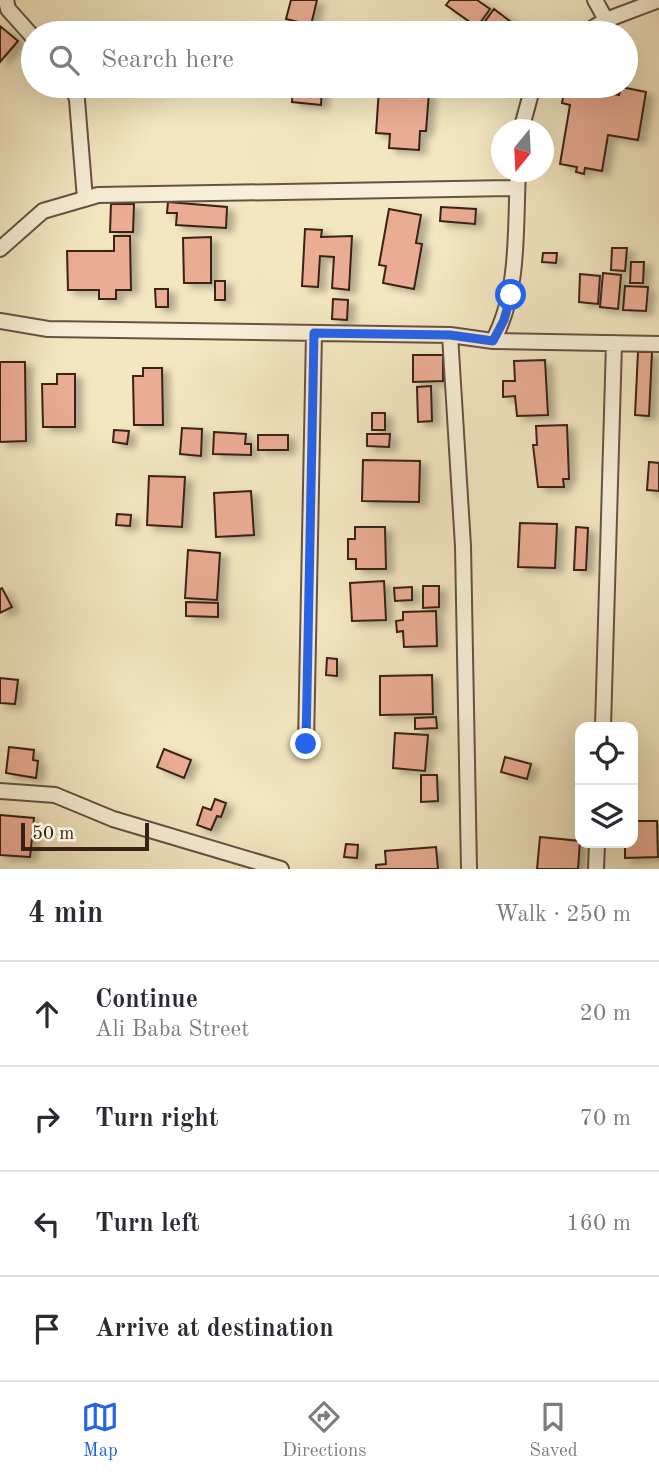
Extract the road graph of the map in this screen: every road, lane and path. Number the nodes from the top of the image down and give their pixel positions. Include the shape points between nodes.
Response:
1 (6, 0) edge
2 (595, 0) edge
3 (659, 0) edge
4 (606, 20) joint
5 (21, 24) edge
6 (76, 98) edge
7 (529, 98) edge
8 (522, 119) edge
9 (517, 182) edge
10 (517, 187) junction
11 (85, 199) junction
12 (0, 249) edge
13 (0, 321) edge
14 (314, 333) junction
15 (450, 335) junction
16 (493, 341) junction
17 (614, 343) junction
18 (659, 344) edge
19 (603, 722) edge
20 (306, 744) dead end
21 (0, 791) edge
22 (597, 848) edge
23 (281, 869) edge
24 (470, 869) edge
25 (596, 869) edge

1 - 5 street
2 - 4 street
3 - 4 street
6 - 11 street
7 - 8 street
9 - 10 street
10 - 11 street via 98,195
10 - 16 street via 511,295
11 - 12 street via 43,211
13 - 14 street via 48,329
14 - 15 street
14 - 20 street
15 - 16 street
15 - 24 street via 463,546
16 - 17 street
17 - 18 street
17 - 19 street
21 - 23 street via 55,795 113,819
22 - 25 street

